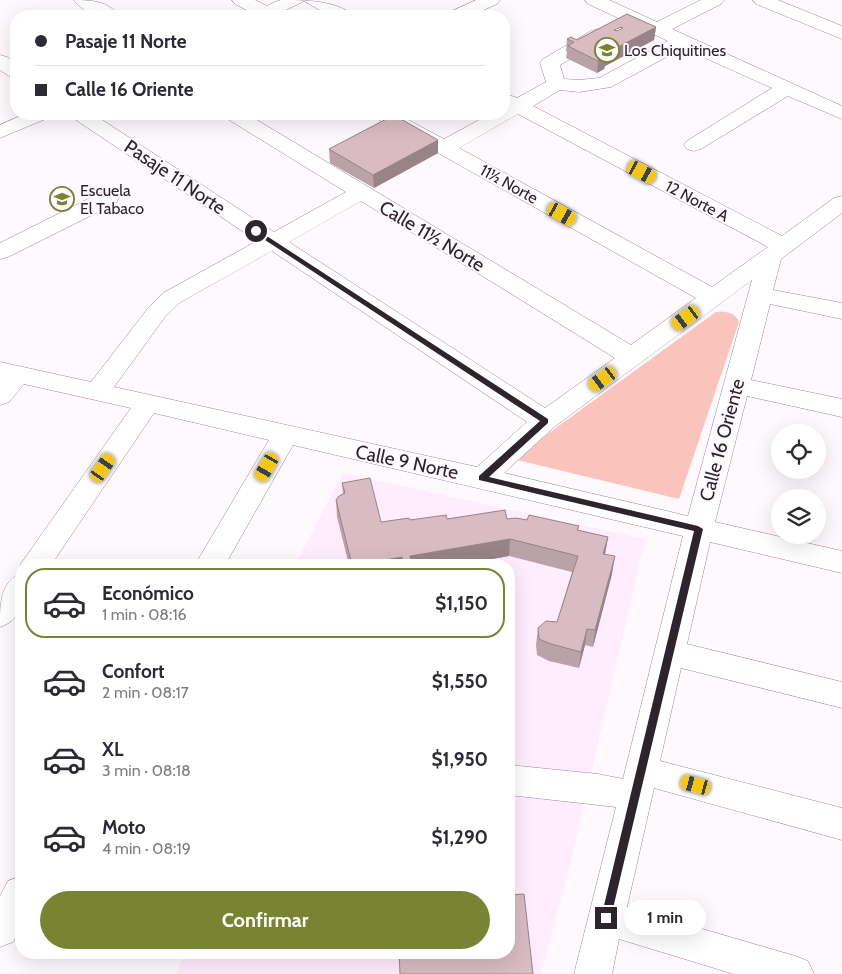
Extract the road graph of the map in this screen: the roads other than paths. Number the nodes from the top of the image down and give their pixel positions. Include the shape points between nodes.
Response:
1 (83, 0) edge
2 (241, 0) edge
3 (296, 0) edge
4 (312, 0) edge
5 (491, 0) edge
6 (594, 0) edge
7 (715, 0) edge
8 (762, 0) edge
9 (100, 10) edge
10 (256, 10) edge
11 (274, 10) edge
12 (331, 10) edge
13 (469, 10) edge
14 (630, 17) junction
15 (658, 29) junction
16 (842, 33) edge
17 (683, 40) junction
18 (557, 84) junction
19 (788, 87) junction
20 (511, 103) edge
21 (842, 113) edge
22 (27, 120) edge
23 (89, 120) edge
24 (243, 120) edge
25 (394, 120) edge
26 (486, 120) edge
27 (0, 132) edge
28 (694, 145) dead end
29 (444, 148) junction
30 (360, 192) junction
31 (108, 198) dead end
32 (842, 203) edge
33 (812, 225) junction
34 (842, 230) edge
35 (272, 242) junction
36 (0, 252) edge
37 (777, 252) junction
38 (760, 295) junction
39 (713, 298) junction
40 (842, 311) edge
41 (632, 358) junction
42 (9, 372) edge
43 (736, 385) junction
44 (97, 392) junction
45 (0, 396) edge
46 (148, 403) junction
47 (842, 408) edge
48 (545, 421) junction
49 (285, 435) junction
50 (482, 478) junction
51 (698, 529) junction
52 (39, 559) edge
53 (213, 559) edge
54 (842, 562) edge
55 (15, 594) edge
56 (0, 615) edge
57 (669, 652) junction
58 (842, 695) edge
59 (515, 781) edge
60 (638, 783) junction
61 (842, 824) edge
62 (15, 904) edge
63 (606, 918) junction
64 (0, 930) edge
65 (593, 974) edge
66 (795, 974) edge

1 - 9 street
2 - 10 street
3 - 11 street
4 - 12 street
5 - 13 street
6 - 14 street
7 - 15 street
8 - 16 street
14 - 15 street
14 - 18 street via 550,63
15 - 17 street
17 - 18 street via 604,83
17 - 19 street
18 - 20 street
19 - 21 street
19 - 28 street
20 - 37 street, 12 Norte A
22 - 27 street
23 - 35 street, Pasaje 11 Norte
24 - 30 street, Calle 11½ Norte
25 - 29 street, 11½ Norte
26 - 29 street
29 - 39 street, 11½ Norte
30 - 35 street
30 - 41 street, Calle 11½ Norte
31 - 36 street
32 - 33 street
33 - 34 street
33 - 37 street
35 - 44 street via 171,298
35 - 48 street, Pasaje 11 Norte
37 - 38 street, Calle 16 Oriente
37 - 39 street
38 - 40 street
38 - 43 street, Calle 16 Oriente
39 - 41 street
41 - 48 street
42 - 44 street, Calle 9 Norte
42 - 45 street
43 - 47 street
43 - 51 street, Calle 16 Oriente
44 - 46 street, Calle 9 Norte
46 - 49 street, Calle 9 Norte
46 - 52 street
48 - 50 street
49 - 50 street, Calle 9 Norte
49 - 53 street
50 - 51 street, Calle 9 Norte
51 - 54 street, Calle 9 Norte
51 - 57 street, Calle 16 Oriente
55 - 56 street
57 - 58 street
57 - 60 street, Calle 16 Oriente
59 - 60 street via 598,790
60 - 61 street
60 - 63 street, Calle 16 Oriente
62 - 64 street
63 - 65 street, Calle 16 Oriente
63 - 66 street

